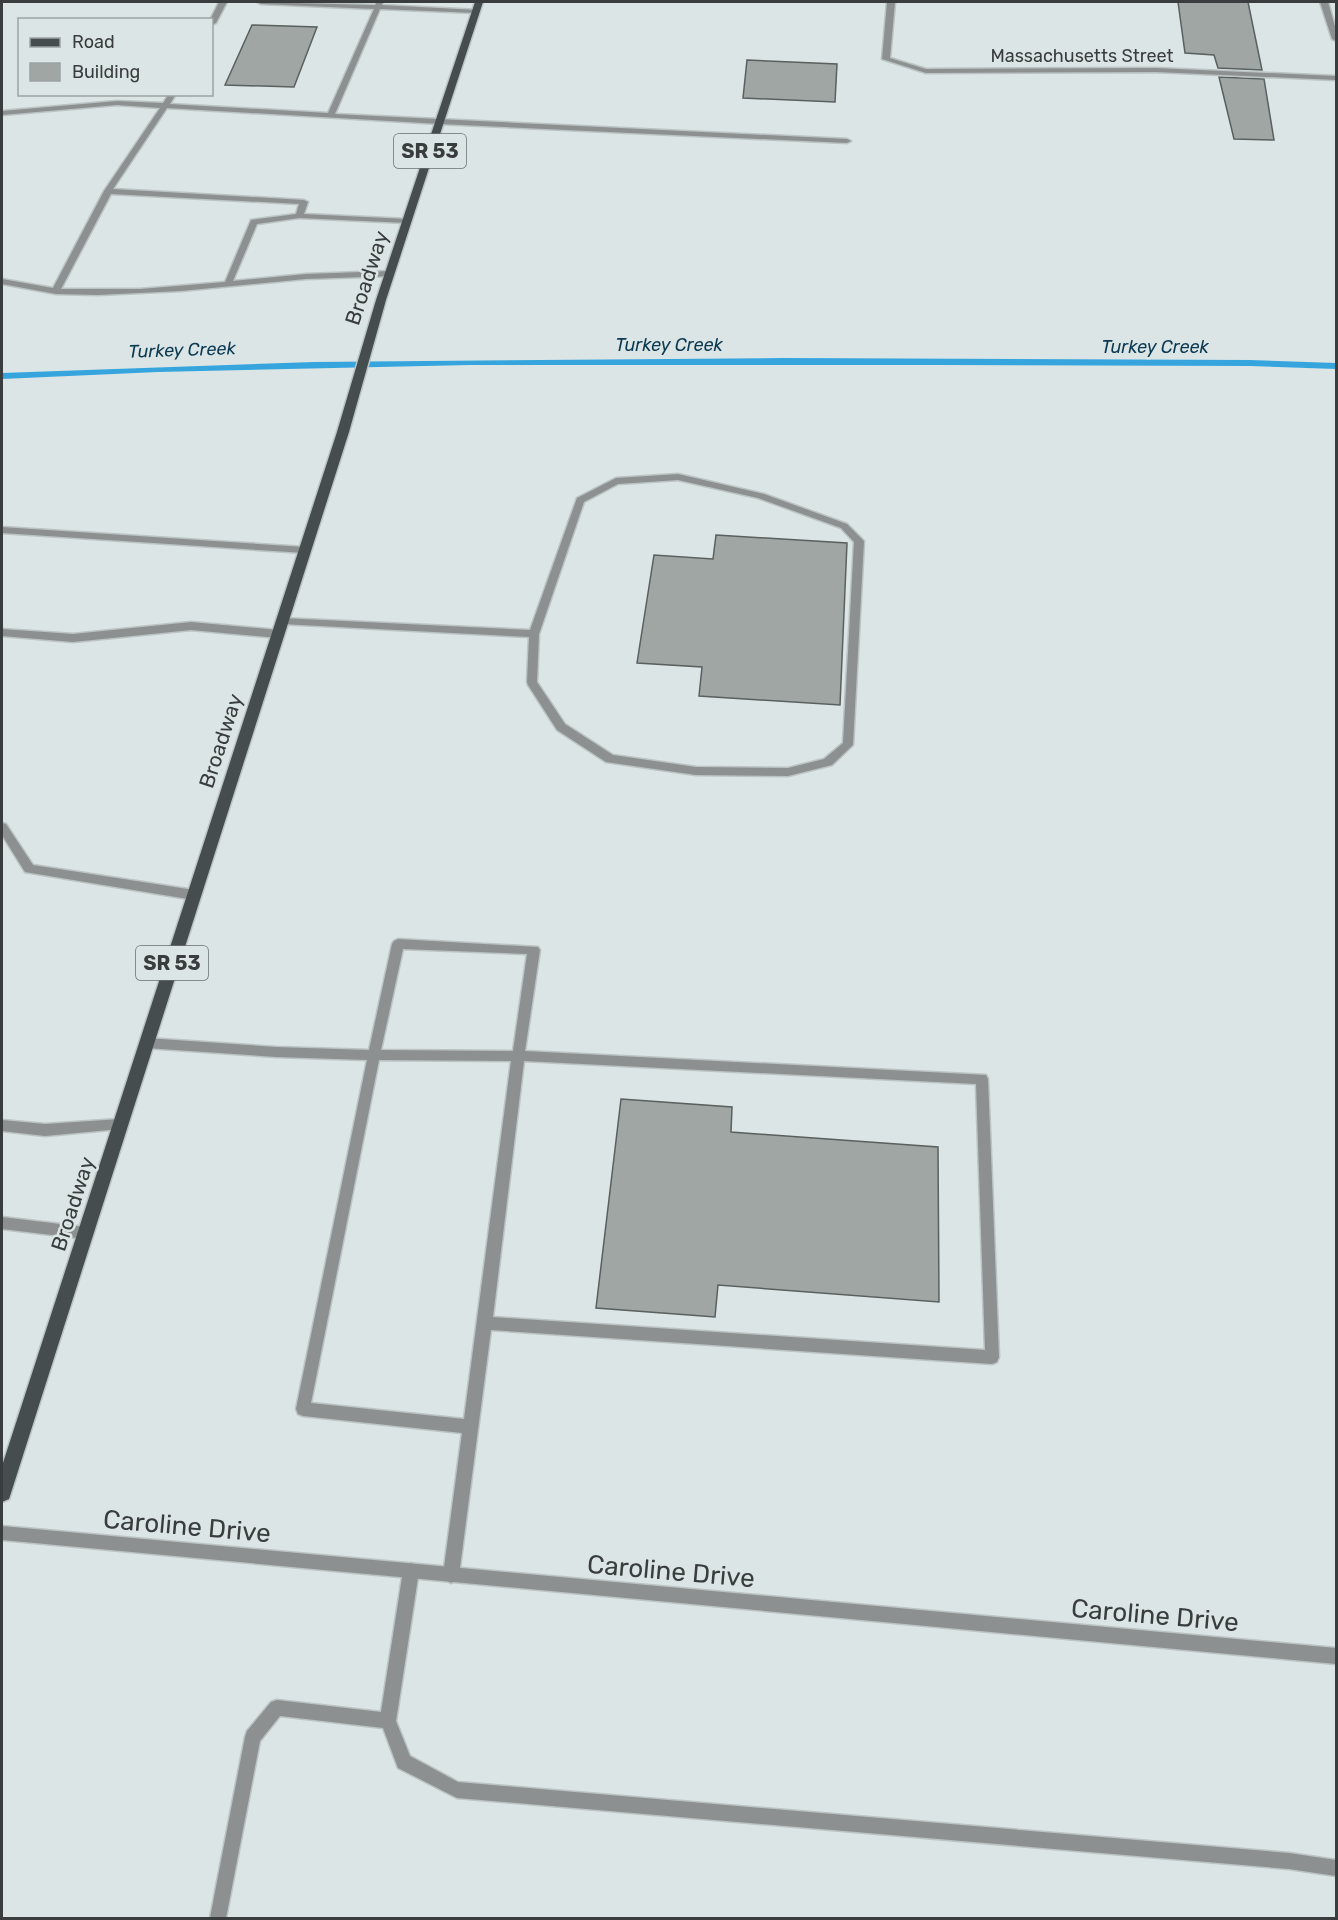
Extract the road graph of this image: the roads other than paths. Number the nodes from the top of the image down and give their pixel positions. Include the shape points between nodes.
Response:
1 (223, 2) edge
2 (261, 2) edge
3 (275, 2) edge
4 (891, 2) edge
5 (1324, 2) edge
6 (379, 4) edge
7 (478, 6) edge
8 (213, 21) edge
9 (1336, 39) edge
10 (1336, 78) edge
11 (172, 96) edge
12 (168, 106) junction
13 (2, 113) edge
14 (331, 115) junction
15 (440, 122) junction
16 (847, 141) dead end
17 (108, 191) junction
18 (299, 216) junction
19 (407, 221) junction
20 (390, 274) junction
21 (2, 282) edge
22 (228, 284) junction
23 (56, 291) junction
24 (2, 530) edge
25 (305, 550) junction
26 (280, 627) junction
27 (2, 633) edge
28 (534, 634) junction
29 (2, 827) edge
30 (194, 895) junction
31 (147, 1043) junction
32 (374, 1055) junction
33 (518, 1056) junction
34 (120, 1124) junction
35 (2, 1126) edge
36 (2, 1223) edge
37 (85, 1233) junction
38 (485, 1323) junction
39 (470, 1427) junction
40 (2, 1493) edge
41 (2, 1533) edge
42 (411, 1571) junction
43 (451, 1575) junction
44 (1336, 1656) edge
45 (388, 1721) junction
46 (1336, 1868) edge
47 (218, 1918) edge

1 - 8 street
2 - 3 street
3 - 6 street
4 - 10 street, Massachusetts Street via 886,59 926,71 1156,70
5 - 9 street
6 - 7 street
6 - 14 street
7 - 15 main road, Broadway / SR 53
11 - 12 street
12 - 13 street via 117,103
12 - 14 street
12 - 17 street
14 - 15 street
15 - 16 street
15 - 19 main road, Broadway / SR 53
17 - 18 street via 304,201
17 - 23 street
18 - 19 street
18 - 22 street via 254,222
19 - 20 main road, Broadway / SR 53
20 - 22 street via 323,275
20 - 25 main road, Broadway / SR 53
21 - 23 street
22 - 23 street via 123,293
24 - 25 street
25 - 26 main road, Broadway / SR 53
26 - 27 street via 191,626 74,638
26 - 28 street
26 - 30 main road, Broadway / SR 53
28 - 28 street via 580,500 616,481 678,477 760,496 844,526 859,542 848,745 828,762 788,772 707,771 610,759 561,727 532,682
29 - 30 street via 29,869
30 - 31 main road, Broadway / SR 53
31 - 32 street
31 - 34 main road, Broadway / SR 53
32 - 33 street
32 - 33 street via 398,944 534,950
32 - 39 street via 303,1409
33 - 38 street
33 - 38 street via 982,1079 992,1357
34 - 35 street via 45,1130
34 - 37 main road, Broadway / SR 53
36 - 37 street
37 - 40 main road, Broadway / SR 53
38 - 39 street
39 - 43 street
41 - 42 street, Caroline Drive
42 - 43 street, Caroline Drive
42 - 45 street
43 - 44 street, Caroline Drive
45 - 46 street via 404,1762 457,1790
45 - 47 street via 277,1708 253,1737

